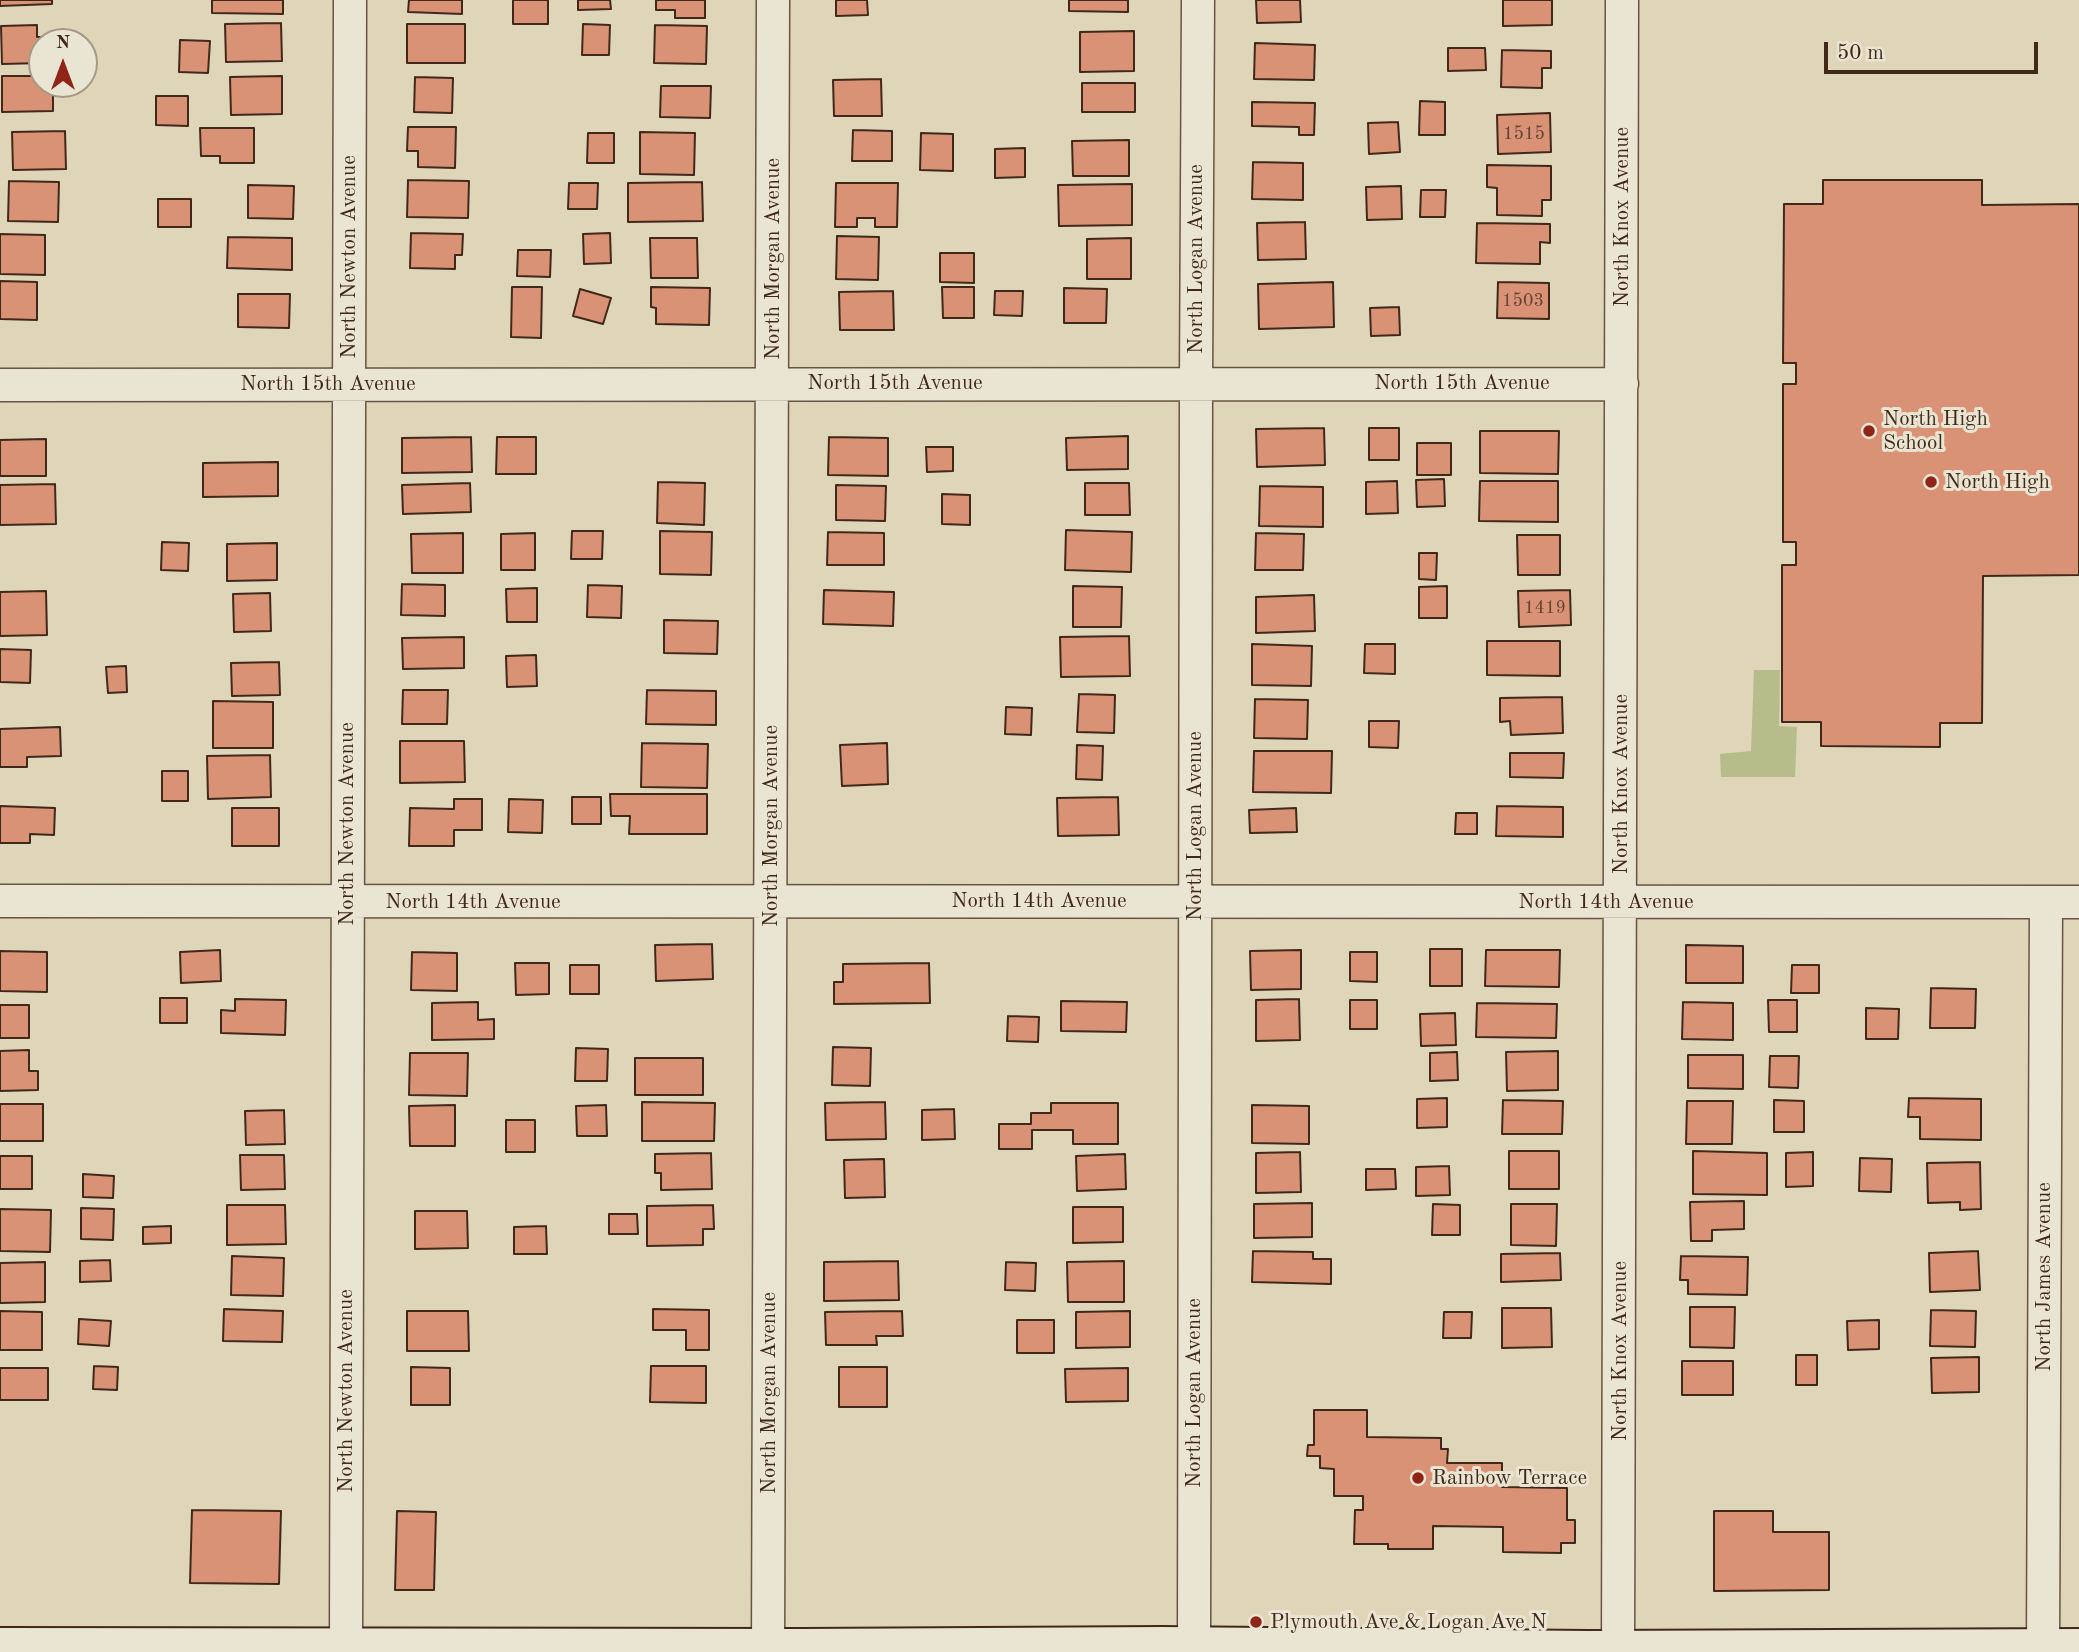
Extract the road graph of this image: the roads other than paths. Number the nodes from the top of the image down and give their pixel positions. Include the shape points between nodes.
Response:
1 (350, 0) edge
2 (773, 0) edge
3 (1198, 0) edge
4 (1622, 0) edge
5 (349, 383) junction
6 (773, 383) junction
7 (1196, 383) junction
8 (0, 384) edge
9 (1622, 384) junction
10 (770, 900) junction
11 (0, 901) edge
12 (346, 901) junction
13 (1195, 902) junction
14 (1621, 902) junction
15 (2046, 902) junction
16 (2079, 902) edge
17 (0, 1647) edge
18 (346, 1647) junction
19 (1194, 1649) edge
20 (2055, 1649) edge
21 (768, 1650) edge
22 (1618, 1651) edge

1 - 5 street, North Newton Avenue
2 - 6 street, North Morgan Avenue
3 - 7 street, North Logan Avenue
4 - 9 street, North Knox Avenue
5 - 6 street, North 15th Avenue
5 - 8 street, North 15th Avenue
5 - 12 street, North Newton Avenue
6 - 7 street, North 15th Avenue
6 - 10 street, North Morgan Avenue
7 - 9 street, North 15th Avenue
7 - 13 street, North Logan Avenue
9 - 14 street, North Knox Avenue
10 - 12 street, North 14th Avenue
10 - 13 street, North 14th Avenue
10 - 21 street, North Morgan Avenue
11 - 12 street, North 14th Avenue
12 - 18 street, North Newton Avenue
13 - 14 street, North 14th Avenue
13 - 19 street, North Logan Avenue
14 - 15 street, North 14th Avenue
14 - 22 street, North Knox Avenue
15 - 16 street, North 14th Avenue
15 - 20 street, North James Avenue
17 - 18 main road
18 - 21 main road
19 - 21 main road
19 - 22 main road
20 - 22 main road

